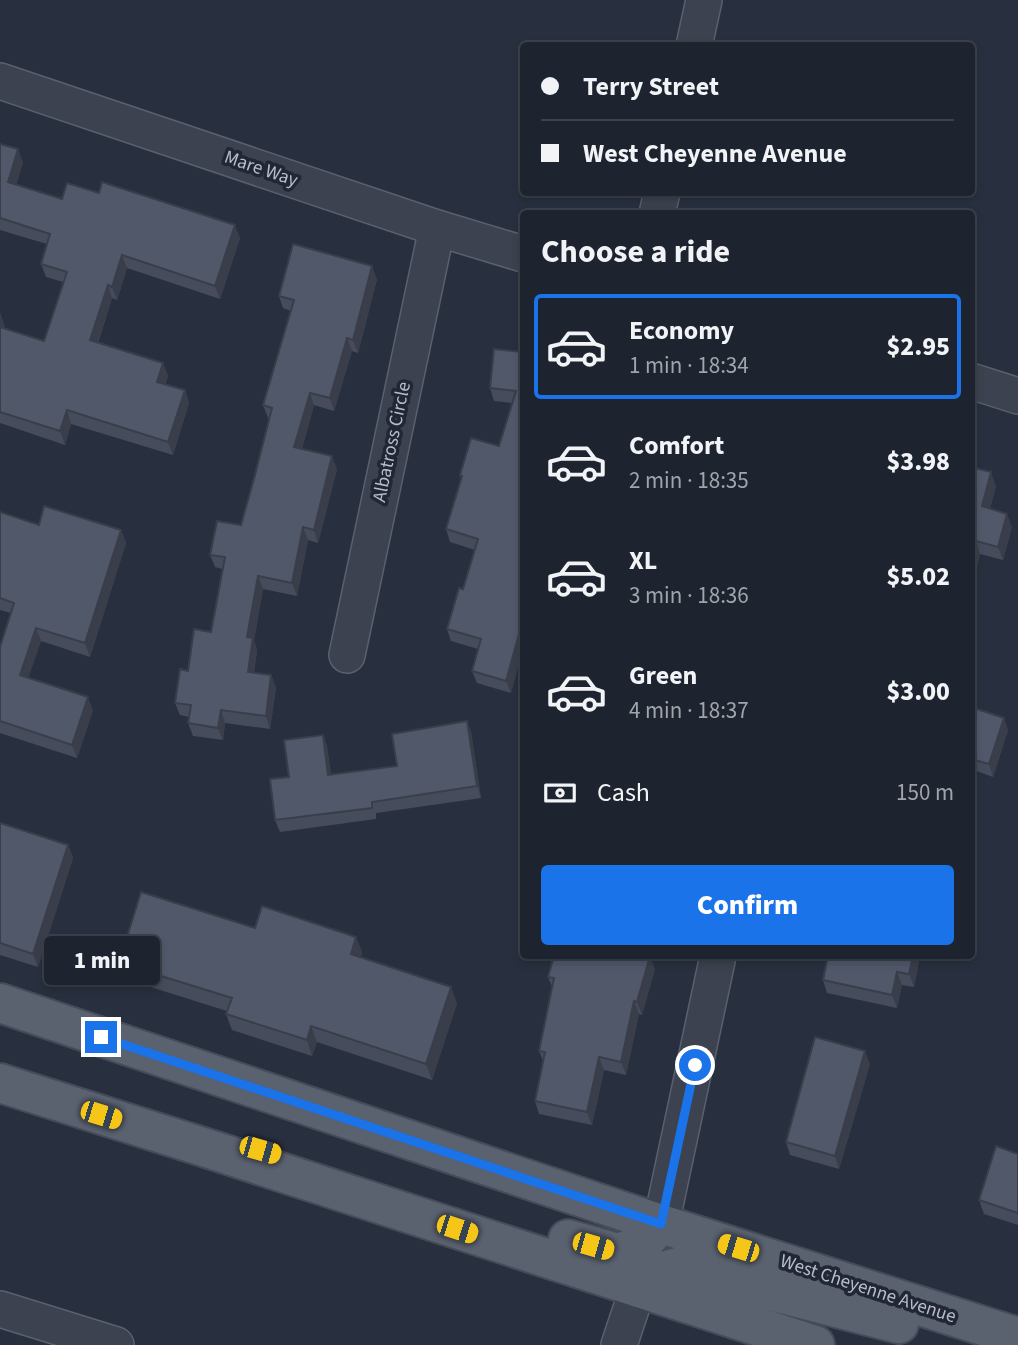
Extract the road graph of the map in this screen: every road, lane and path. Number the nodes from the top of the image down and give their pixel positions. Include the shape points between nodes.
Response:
1 (704, 0) edge
2 (695, 42) edge
3 (0, 81) edge
4 (437, 228) junction
5 (520, 253) edge
6 (975, 382) edge
7 (1018, 397) edge
8 (347, 655) dead end
9 (717, 959) edge
10 (0, 1003) edge
11 (0, 1083) edge
12 (197, 1145) junction
13 (661, 1224) junction
14 (638, 1288) junction
15 (0, 1309) edge
16 (1018, 1336) edge
17 (116, 1345) edge
18 (620, 1345) edge
19 (815, 1345) edge
20 (979, 1345) edge

1 - 2 street
3 - 4 street, Mare Way
4 - 5 street, Mare Way
4 - 8 street, Albatross Circle
6 - 7 street
9 - 13 street
10 - 13 main road, West Cheyenne Avenue
11 - 12 main road
12 - 13 main road via 260,1150 618,1253 641,1245
12 - 14 main road
13 - 16 main road, West Cheyenne Avenue
14 - 18 street
14 - 19 main road
14 - 20 main road via 659,1272 677,1267
15 - 17 street

